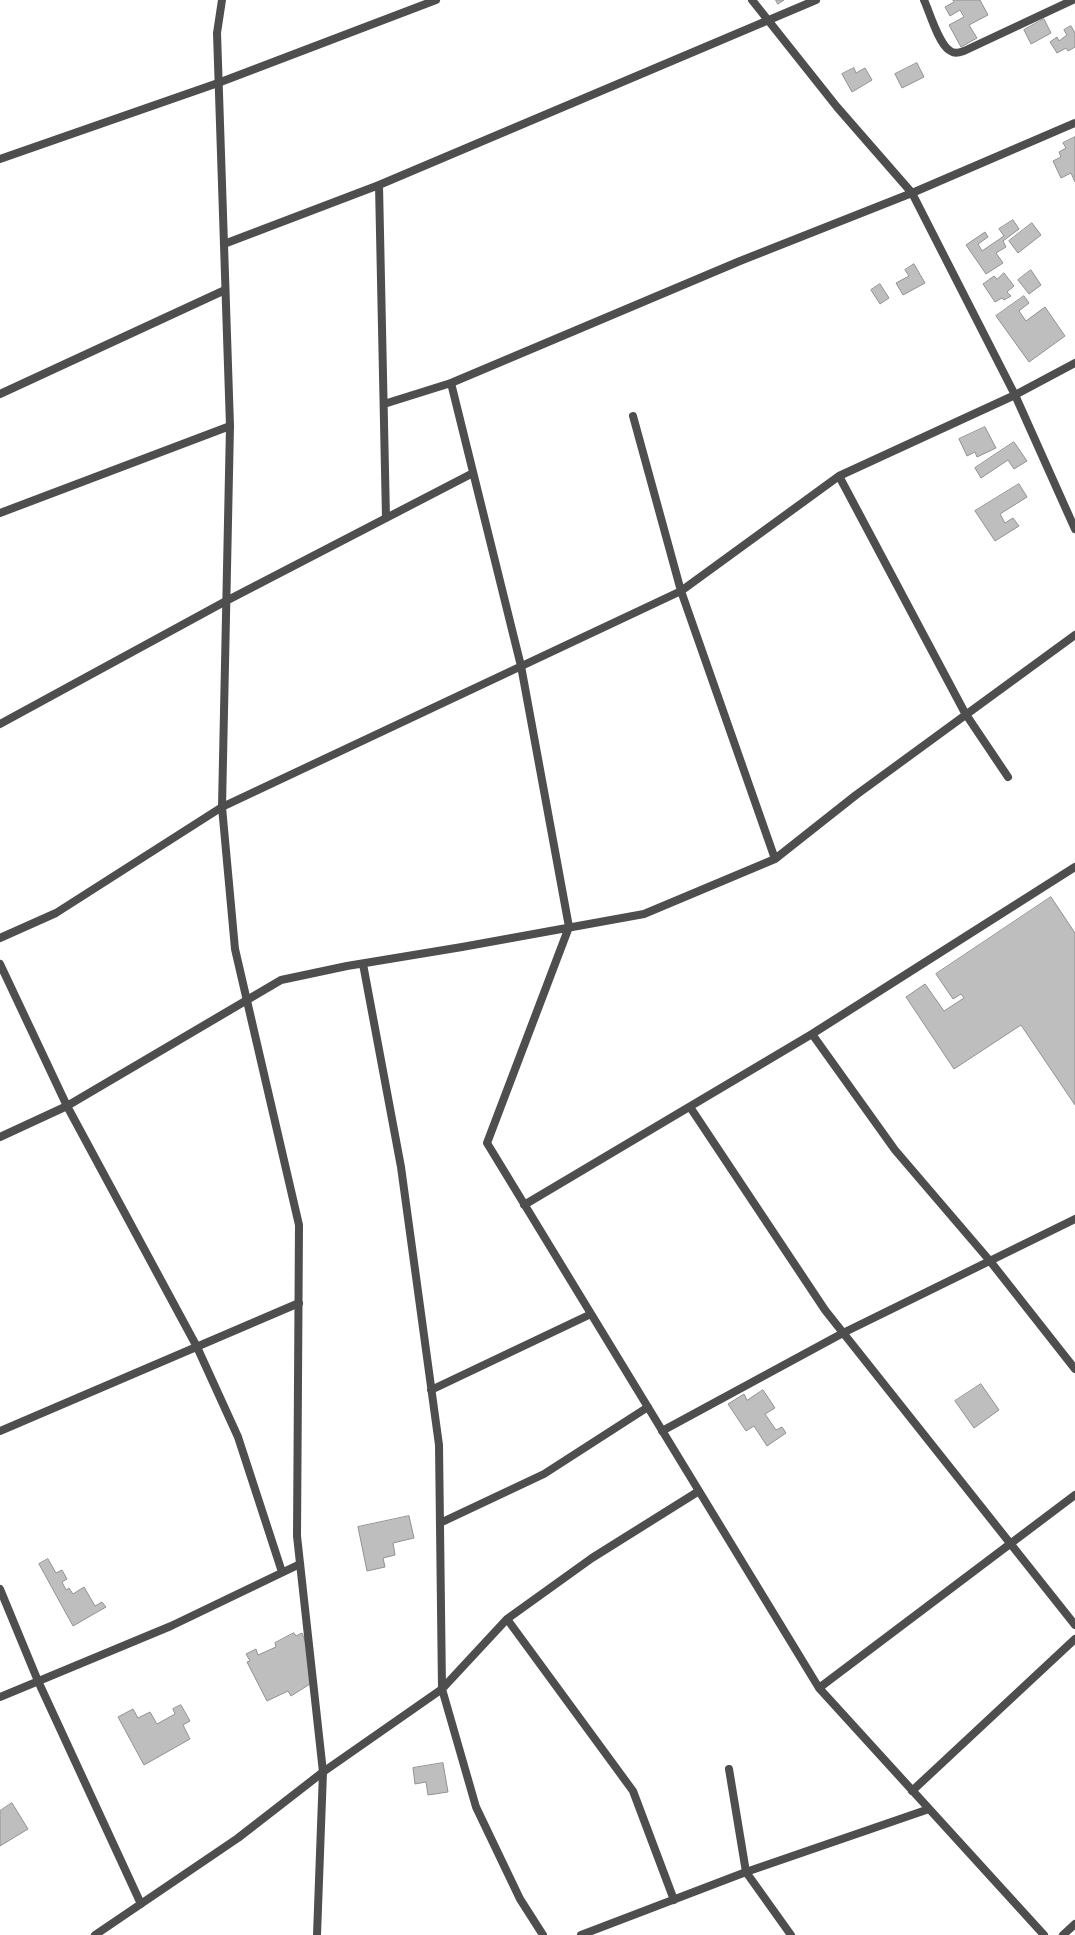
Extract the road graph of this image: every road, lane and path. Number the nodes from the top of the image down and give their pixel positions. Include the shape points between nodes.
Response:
1 (222, 0) edge
2 (436, 0) edge
3 (752, 0) edge
4 (816, 0) edge
5 (924, 0) edge
6 (1073, 0) edge
7 (769, 19) junction
8 (218, 83) junction
9 (1075, 123) edge
10 (0, 159) edge
11 (379, 185) junction
12 (912, 194) junction
13 (224, 244) junction
14 (225, 290) junction
15 (1075, 363) edge
16 (451, 383) junction
17 (0, 394) edge
18 (1015, 395) junction
19 (384, 404) junction
20 (633, 416) dead end
21 (230, 426) junction
22 (473, 473) junction
23 (839, 476) junction
24 (0, 513) edge
25 (386, 518) junction
26 (1075, 529) edge
27 (682, 591) junction
28 (226, 602) junction
29 (1075, 635) edge
30 (521, 666) junction
31 (965, 713) junction
32 (0, 724) edge
33 (1008, 777) dead end
34 (222, 807) junction
35 (775, 859) junction
36 (1075, 867) edge
37 (569, 928) junction
38 (0, 938) edge
39 (0, 964) edge
40 (363, 964) junction
41 (247, 1000) junction
42 (812, 1034) junction
43 (67, 1106) junction
44 (690, 1107) junction
45 (0, 1137) edge
46 (524, 1205) junction
47 (1075, 1219) edge
48 (990, 1261) junction
49 (299, 1303) junction
50 (591, 1314) junction
51 (844, 1334) junction
52 (197, 1347) junction
53 (1075, 1369) edge
54 (431, 1390) junction
55 (648, 1407) junction
56 (0, 1431) edge
57 (662, 1431) junction
58 (699, 1491) junction
59 (1075, 1495) edge
60 (440, 1523) junction
61 (1011, 1544) junction
62 (300, 1564) junction
63 (282, 1572) junction
64 (0, 1589) edge
65 (507, 1619) junction
66 (1075, 1625) edge
67 (1075, 1639) edge
68 (38, 1681) junction
69 (819, 1688) junction
70 (442, 1689) junction
71 (0, 1697) edge
72 (729, 1768) dead end
73 (323, 1772) junction
74 (912, 1791) junction
75 (929, 1809) junction
76 (746, 1872) junction
77 (674, 1900) junction
78 (141, 1904) junction
79 (1075, 1924) edge
80 (96, 1935) edge
81 (317, 1935) edge
82 (543, 1935) edge
83 (581, 1935) edge
84 (791, 1935) edge
85 (1044, 1935) edge
86 (1063, 1935) edge

1 - 8 street via 217,34
2 - 8 street
3 - 7 street
4 - 7 street
5 - 6 street via 944,45 956,53
7 - 11 street
7 - 12 street via 837,107
8 - 10 street
8 - 13 street
9 - 12 street
11 - 13 street
11 - 19 street
12 - 16 street via 740,261
12 - 18 street
13 - 14 street
14 - 17 street
14 - 21 street
15 - 18 street
16 - 19 street
16 - 22 street
18 - 23 street
18 - 26 street
19 - 25 street
20 - 27 street
21 - 24 street
21 - 28 street
22 - 25 street
22 - 30 street
23 - 27 street
23 - 31 street
25 - 28 street
27 - 30 street
27 - 35 street
28 - 32 street
28 - 34 street
29 - 31 street
30 - 34 street
30 - 37 street
31 - 33 street
31 - 35 street
34 - 38 street via 56,913
34 - 41 street via 235,949
35 - 37 street via 644,914
36 - 42 street
37 - 40 street
37 - 46 street via 487,1143
39 - 43 street
40 - 41 street via 281,980
40 - 54 street via 401,1167
41 - 43 street
41 - 49 street via 299,1224
42 - 44 street
42 - 48 street via 895,1150
43 - 45 street
43 - 52 street
44 - 46 street
44 - 51 street via 825,1310
46 - 50 street
47 - 48 street
48 - 51 street
48 - 53 street
49 - 52 street
49 - 62 street via 297,1536
50 - 54 street
50 - 55 street
51 - 57 street
51 - 61 street
52 - 56 street
52 - 63 street via 238,1437
54 - 60 street via 438,1445
55 - 57 street
55 - 60 street via 544,1474
57 - 58 street
58 - 65 street via 592,1558
58 - 69 street
59 - 61 street
60 - 70 street
61 - 66 street
61 - 69 street
62 - 63 street
62 - 73 street
63 - 68 street via 171,1626
64 - 68 street
65 - 70 street
65 - 77 street via 633,1791
67 - 74 street
68 - 71 street
68 - 78 street
69 - 74 street
70 - 73 street
70 - 82 street via 476,1807 520,1899
72 - 76 street
73 - 78 street via 238,1838
73 - 81 street
74 - 75 street
75 - 76 street
75 - 85 street
76 - 77 street
76 - 84 street
77 - 83 street
78 - 80 street
79 - 86 street

